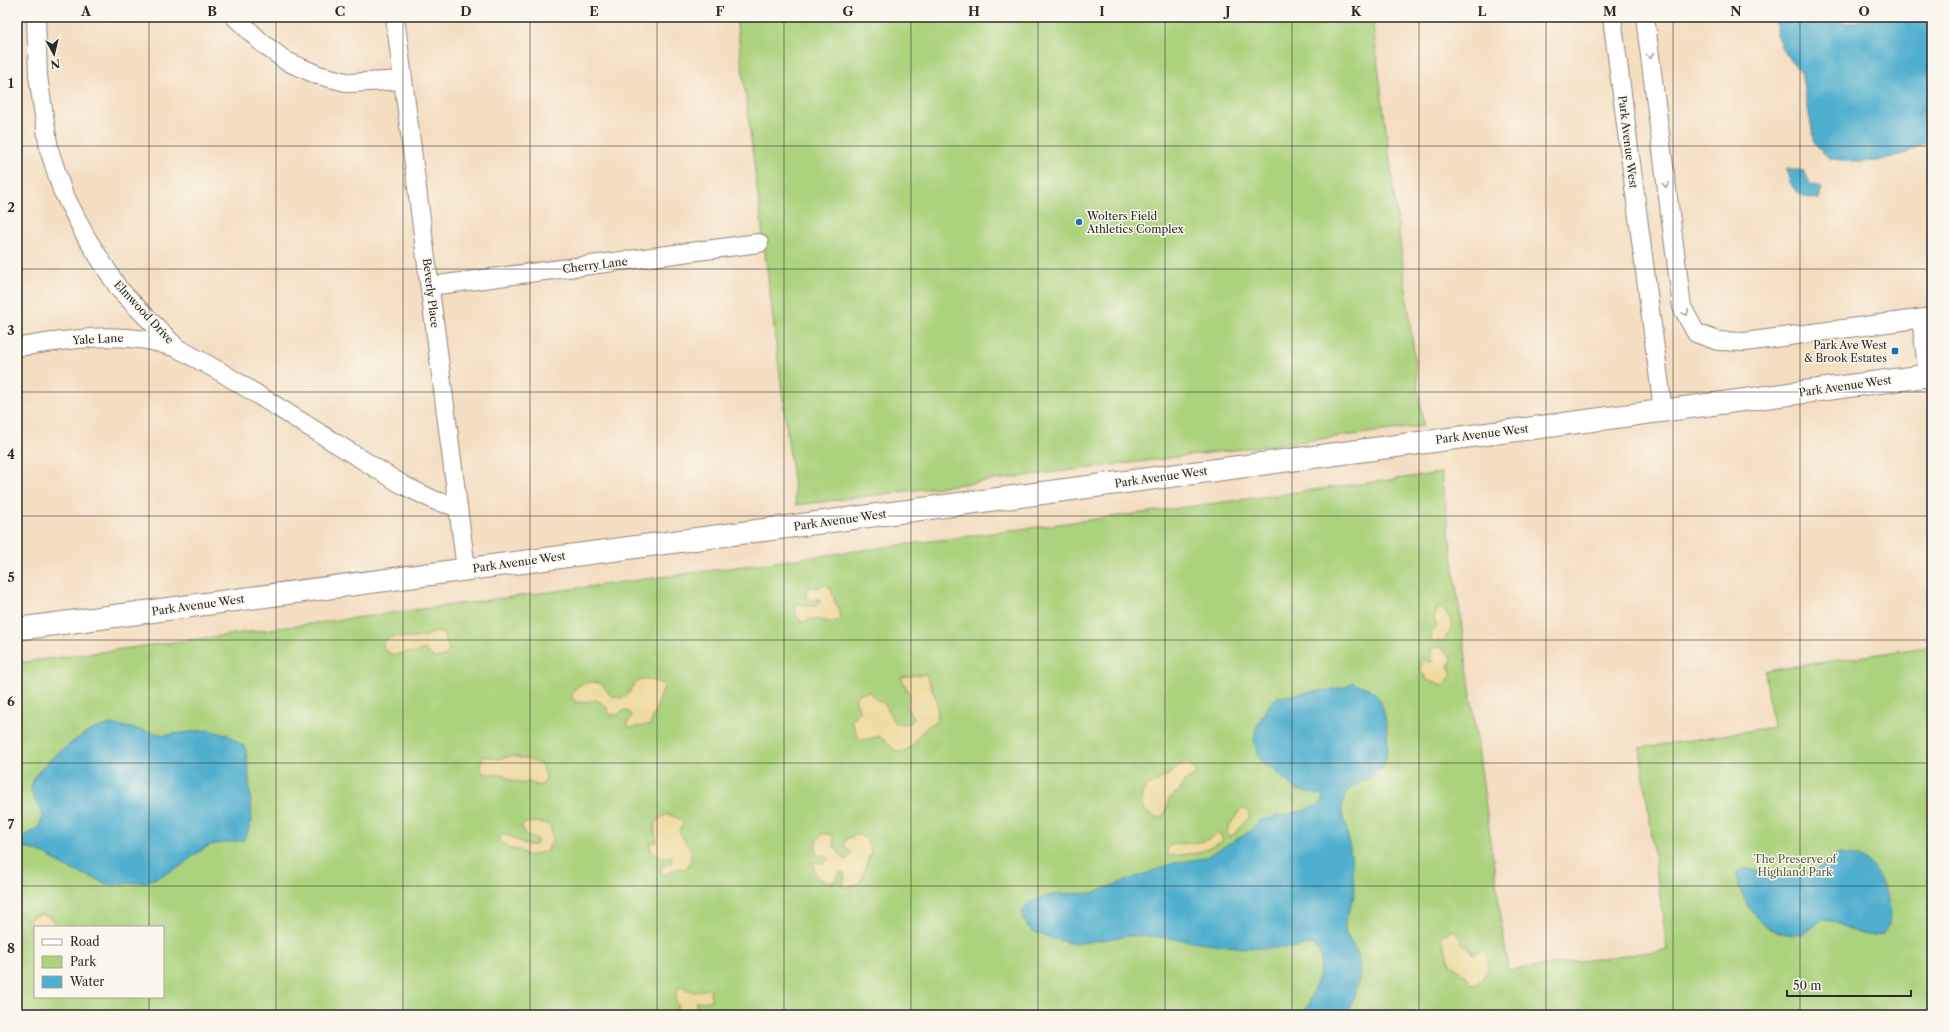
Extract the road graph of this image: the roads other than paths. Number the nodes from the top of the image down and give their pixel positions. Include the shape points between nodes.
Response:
1 (36, 17) edge
2 (235, 17) edge
3 (395, 17) edge
4 (1612, 17) edge
5 (1644, 17) edge
6 (403, 80) junction
7 (759, 243) dead end
8 (430, 286) junction
9 (1927, 318) edge
10 (17, 347) edge
11 (177, 348) junction
12 (1930, 375) edge
13 (1663, 410) junction
14 (458, 507) junction
15 (466, 569) junction
16 (17, 629) edge

1 - 11 street, Elmwood Drive via 38,76 44,122 49,149 62,190 86,237 119,289
2 - 6 street via 262,43 286,61 318,75 350,82
3 - 6 street, Beverly Place
4 - 13 street, Park Avenue West
5 -> 9 street via 1682,307 1696,333 1718,341 1745,342
6 - 8 street, Beverly Place
7 - 8 street, Cherry Lane
8 - 14 street, Beverly Place
9 - 12 street
10 - 11 street, Yale Lane via 99,337 133,337 154,340
11 - 14 street, Elmwood Drive via 221,372 403,485 436,501
12 - 13 street, Park Avenue West
13 - 15 street, Park Avenue West
14 - 15 street, Beverly Place
15 - 16 street, Park Avenue West

